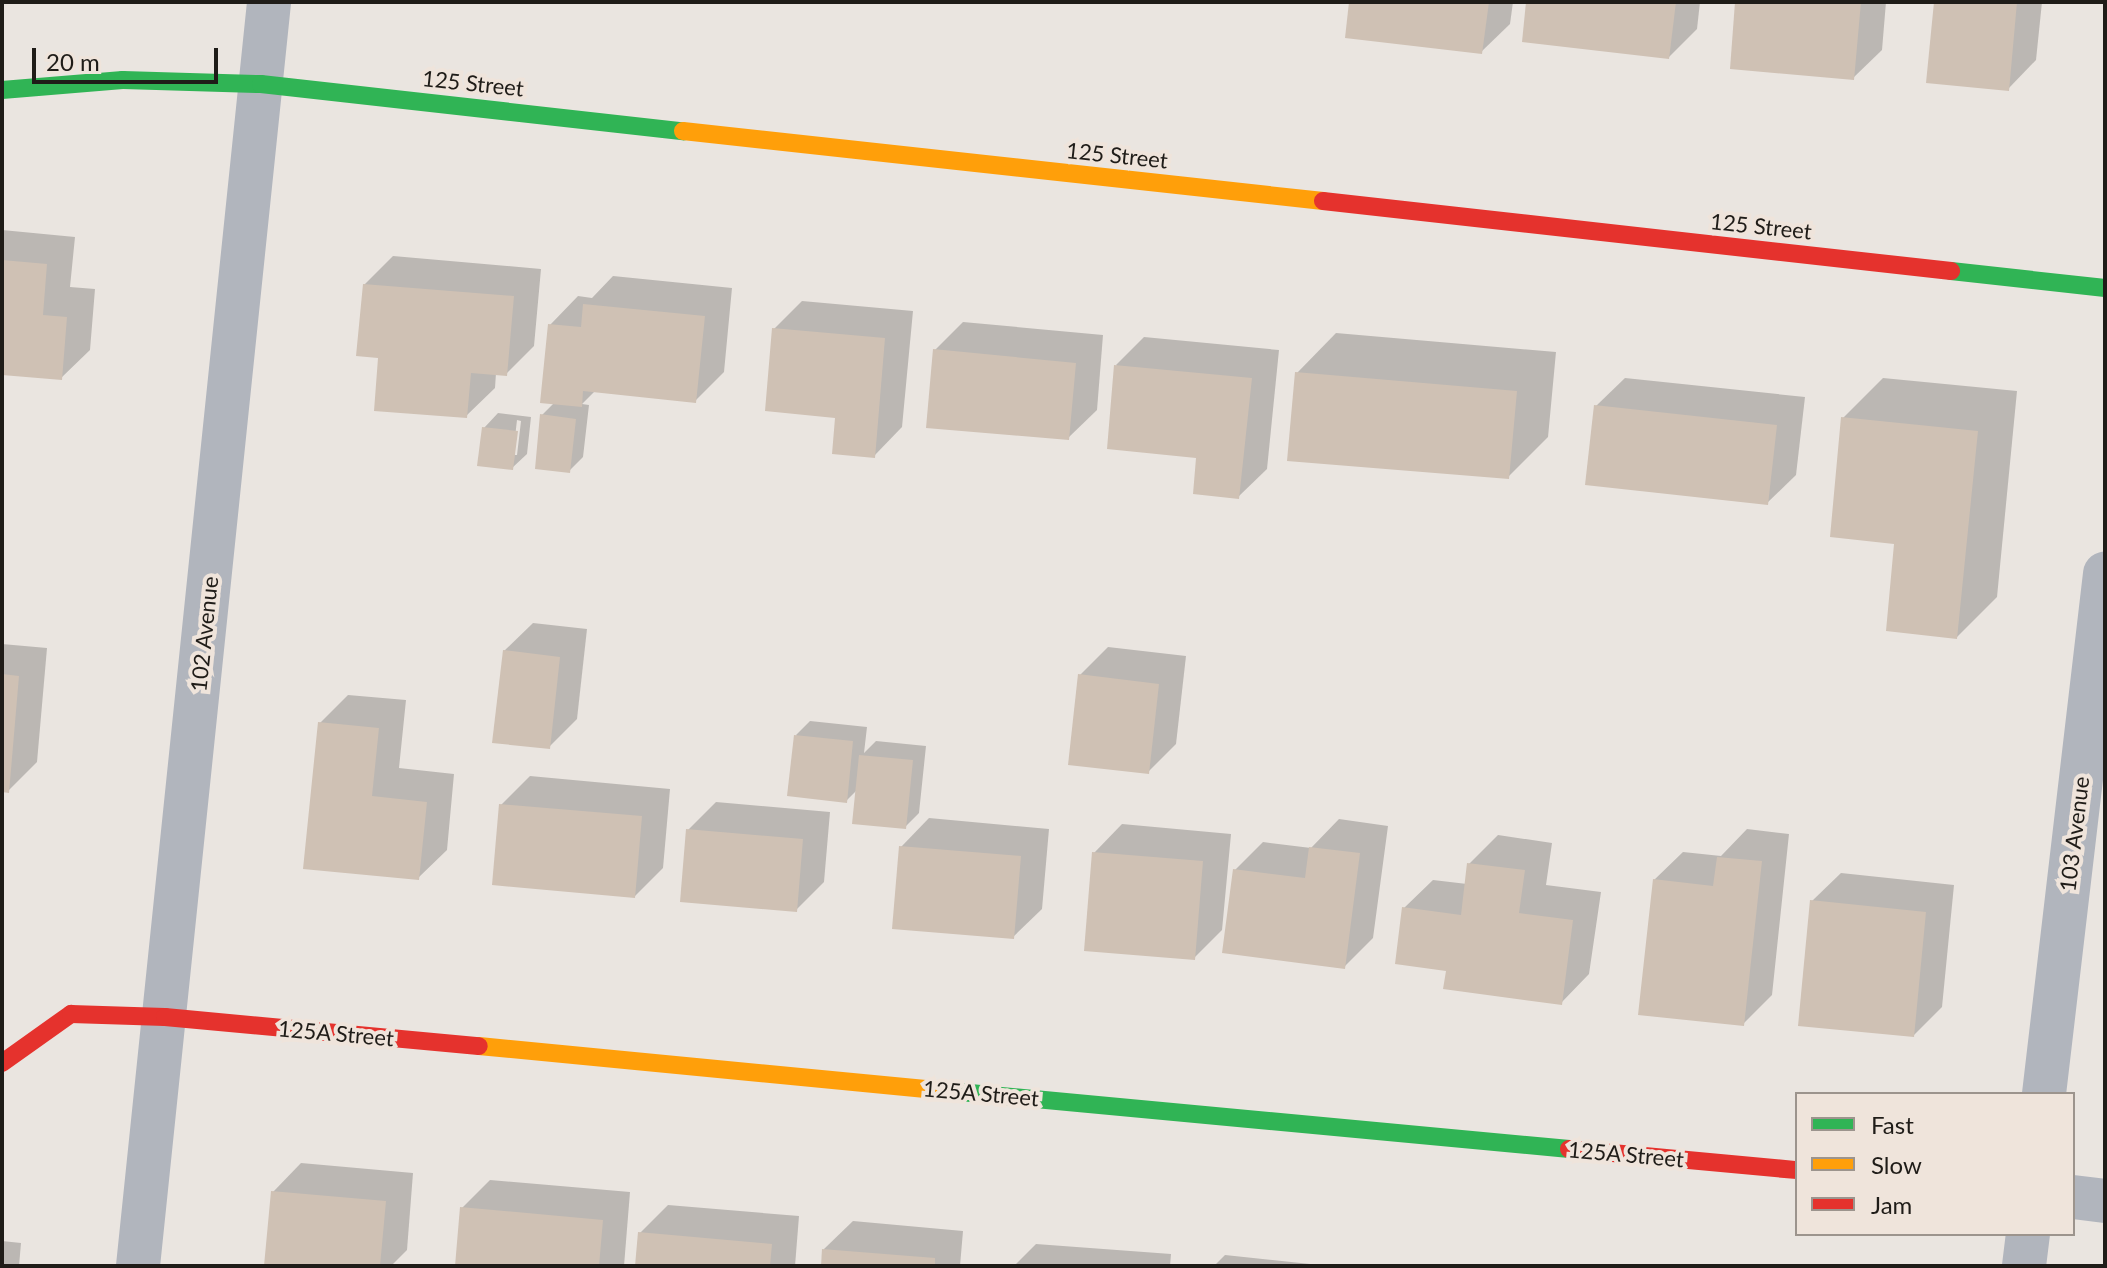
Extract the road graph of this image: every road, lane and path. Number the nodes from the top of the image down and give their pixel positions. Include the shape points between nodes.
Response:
1 (269, 2) edge
2 (261, 84) junction
3 (2, 90) edge
4 (2105, 288) edge
5 (2105, 574) edge
6 (165, 1017) junction
7 (2, 1063) edge
8 (2044, 1092) edge
9 (1795, 1170) edge
10 (2075, 1197) edge
11 (2105, 1201) edge
12 (2028, 1236) edge
13 (138, 1266) edge
14 (2024, 1266) edge

1 - 2 street, 102 Avenue
2 - 3 street, 125 Street via 123,80
2 - 4 street, 125 Street
2 - 6 street, 102 Avenue
5 - 8 street, 103 Avenue
6 - 7 street, 125A Street via 71,1014
6 - 9 street, 125A Street
6 - 13 street, 102 Avenue
10 - 11 street
12 - 14 street

